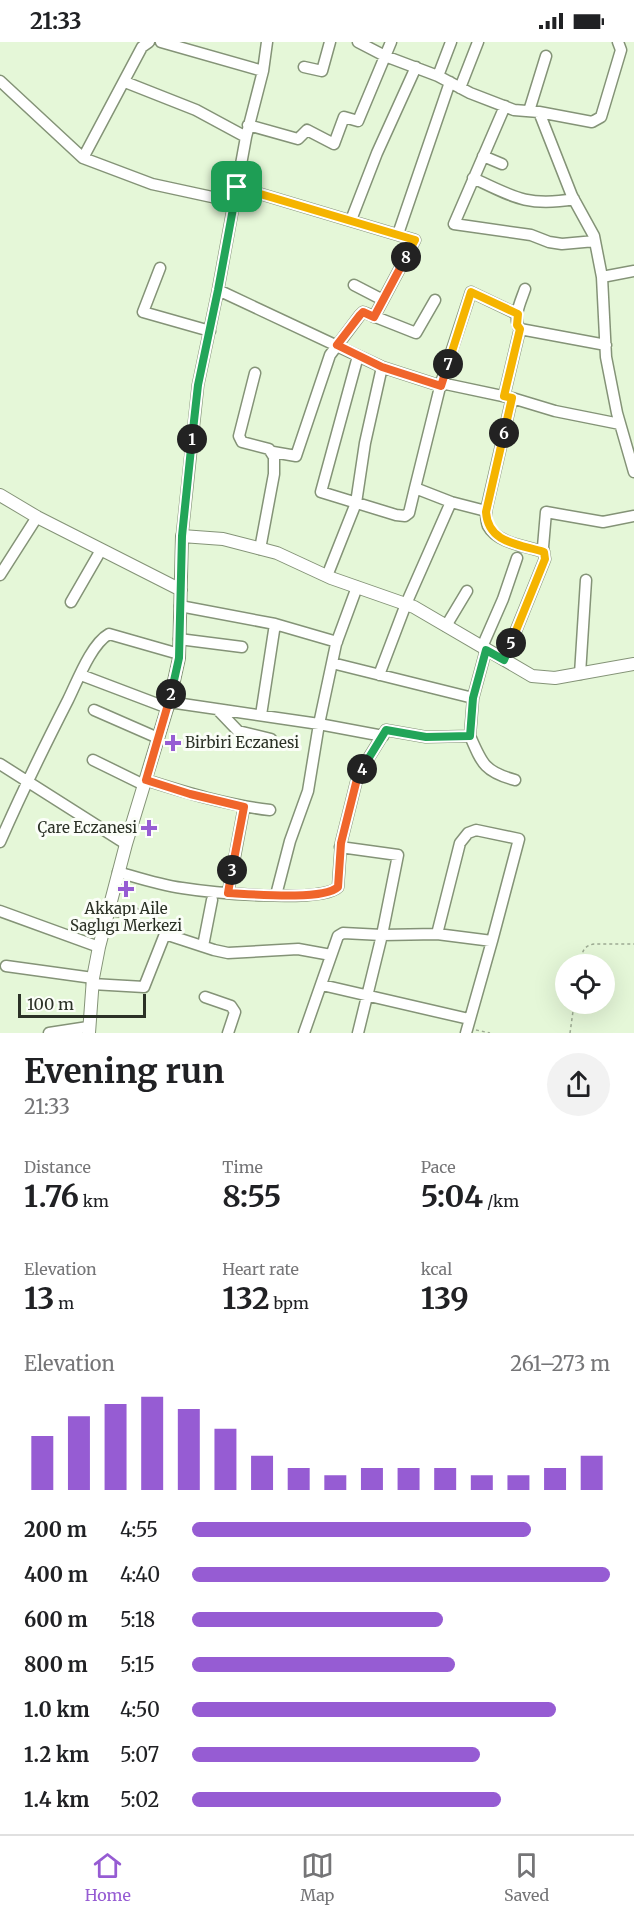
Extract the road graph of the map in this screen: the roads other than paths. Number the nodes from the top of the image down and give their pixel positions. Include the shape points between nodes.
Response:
1 (148, 42) edge
2 (161, 42) edge
3 (267, 42) edge
4 (330, 42) edge
5 (358, 42) edge
6 (391, 42) edge
7 (451, 42) edge
8 (478, 42) edge
9 (618, 42) edge
10 (385, 56) junction
11 (546, 56) dead end
12 (304, 67) dead end
13 (416, 68) junction
14 (263, 71) junction
15 (438, 76) junction
16 (0, 81) edge
17 (125, 82) junction
18 (450, 82) junction
19 (460, 88) junction
20 (505, 106) junction
21 (534, 112) junction
22 (247, 131) junction
23 (483, 156) junction
24 (83, 158) junction
25 (502, 164) dead end
26 (473, 178) junction
27 (237, 187) junction
28 (574, 199) junction
29 (235, 202) junction
30 (351, 220) junction
31 (398, 234) junction
32 (595, 241) junction
33 (160, 268) dead end
34 (634, 271) edge
35 (602, 277) junction
36 (354, 285) dead end
37 (525, 289) dead end
38 (218, 290) junction
39 (383, 300) junction
40 (435, 300) dead end
41 (518, 314) junction
42 (374, 317) junction
43 (520, 329) junction
44 (210, 330) junction
45 (337, 345) junction
46 (606, 345) junction
47 (358, 356) junction
48 (382, 367) junction
49 (255, 373) dead end
50 (441, 385) junction
51 (508, 397) junction
52 (620, 424) junction
53 (629, 440) edge
54 (273, 453) junction
55 (634, 472) edge
56 (415, 488) junction
57 (0, 495) edge
58 (451, 502) junction
59 (356, 503) junction
60 (486, 512) junction
61 (634, 516) edge
62 (37, 518) junction
63 (182, 536) junction
64 (260, 549) junction
65 (101, 550) junction
66 (544, 552) junction
67 (517, 558) dead end
68 (0, 575) edge
69 (327, 576) junction
70 (586, 580) dead end
71 (357, 587) junction
72 (181, 590) junction
73 (468, 591) dead end
74 (71, 602) dead end
75 (406, 604) junction
76 (180, 606) junction
77 (275, 624) junction
78 (446, 626) junction
79 (179, 639) junction
80 (337, 642) junction
81 (242, 646) dead end
82 (484, 648) junction
83 (179, 654) junction
84 (504, 660) junction
85 (332, 663) junction
86 (634, 663) edge
87 (580, 674) junction
88 (81, 675) junction
89 (379, 675) junction
90 (473, 698) junction
91 (169, 705) junction
92 (217, 709) junction
93 (94, 710) dead end
94 (261, 715) junction
95 (319, 724) junction
96 (383, 736) junction
97 (470, 736) junction
98 (158, 738) junction
99 (271, 739) dead end
100 (93, 760) dead end
101 (0, 764) edge
102 (515, 780) dead end
103 (27, 781) junction
104 (145, 782) junction
105 (244, 807) junction
106 (270, 810) dead end
107 (0, 842) edge
108 (126, 844) junction
109 (340, 847) junction
110 (118, 872) junction
111 (228, 893) junction
112 (276, 895) junction
113 (212, 900) dead end
114 (109, 910) junction
115 (0, 911) edge
116 (134, 914) dead end
117 (437, 934) junction
118 (382, 935) junction
119 (492, 940) junction
120 (203, 946) junction
121 (99, 947) junction
122 (331, 955) junction
123 (6, 966) dead end
124 (92, 981) junction
125 (322, 985) junction
126 (367, 995) junction
127 (205, 997) dead end
128 (468, 1027) edge
129 (89, 1030) edge
130 (49, 1033) edge
131 (228, 1033) edge
132 (304, 1033) edge
133 (358, 1033) edge

1 - 17 street
2 - 14 street
3 - 14 street
4 - 12 street via 322,71
5 - 10 street
6 - 10 street
7 - 15 street
8 - 19 street
9 - 21 street via 621,50 601,117 592,122
10 - 13 street
10 - 22 street via 358,122 344,117 334,144 307,130 298,139
11 - 21 street
13 - 15 street
13 - 30 street
14 - 22 street
15 - 18 street
16 - 24 street
17 - 22 street
17 - 24 street
18 - 19 street
18 - 31 street
19 - 20 street
20 - 21 street
20 - 23 street
21 - 28 street
22 - 27 street
23 - 25 street
23 - 26 street
24 - 29 street via 152,184
26 - 28 street via 522,200 552,203
26 - 32 street via 454,224 531,235 562,244
27 - 29 street
27 - 30 street
28 - 32 street
29 - 38 street
30 - 31 street
31 - 39 street via 415,240
32 - 35 street
33 - 44 street via 143,312
34 - 35 street
35 - 46 street
36 - 39 street
37 - 41 street
38 - 44 street
38 - 45 street
39 - 42 street
40 - 42 street via 416,333
41 - 43 street
41 - 50 street via 471,292
42 - 45 street via 363,312
43 - 46 street
43 - 51 street
44 - 63 street via 198,385
45 - 47 street
45 - 54 street via 330,355 296,456
46 - 52 street
47 - 48 street
47 - 59 street via 321,492
48 - 50 street
48 - 59 street
49 - 54 street via 238,436 242,442
50 - 51 street
50 - 56 street
51 - 52 street
51 - 60 street
52 - 53 street
53 - 55 street
54 - 64 street via 274,474
56 - 58 street
56 - 59 street via 405,516
57 - 62 main road
58 - 60 street
58 - 75 street
59 - 69 street
60 - 66 street via 487,524 502,539
61 - 66 street via 603,522 546,512
62 - 65 main road
62 - 68 street
63 - 64 main road via 223,539
63 - 72 main road
64 - 69 main road
65 - 72 main road
65 - 74 street
66 - 84 street via 545,559
67 - 82 street
69 - 71 main road
70 - 87 street
71 - 75 main road
71 - 80 street
72 - 76 main road
73 - 78 street
75 - 78 main road
75 - 89 street
76 - 77 street
76 - 79 main road
77 - 80 street
77 - 94 street
78 - 82 main road
79 - 81 street
79 - 83 main road
80 - 85 street
82 - 84 main road
82 - 90 street
83 - 88 street via 110,634 91,655
83 - 91 main road
84 - 87 main road via 532,676
85 - 89 street
85 - 95 street
86 - 87 main road
88 - 91 street
88 - 103 street
89 - 90 street
90 - 97 street
91 - 92 street
91 - 98 main road
92 - 94 street
92 - 99 street via 238,731
93 - 98 street
94 - 95 street
95 - 96 street
95 - 112 street via 308,791
96 - 97 street via 386,730 426,737
96 - 109 street via 358,775
97 - 102 street via 492,773
98 - 104 main road
100 - 104 street
101 - 103 street
103 - 107 street
103 - 108 street
104 - 105 street
104 - 108 main road
105 - 106 street
105 - 111 street
108 - 110 main road
109 - 112 street via 335,890
109 - 118 street via 398,855
110 - 111 street via 180,888
110 - 114 main road
111 - 112 street
113 - 120 street
114 - 116 street
114 - 121 main road
115 - 121 street
117 - 118 street
117 - 119 street
117 - 119 street via 460,843 476,830 519,839
118 - 122 street via 343,933
118 - 126 street
119 - 128 street
120 - 122 street via 228,952 298,949
120 - 124 street via 165,934 144,987
121 - 124 main road
122 - 125 street
123 - 124 street
124 - 129 main road
125 - 126 street
125 - 132 street
126 - 128 street
126 - 133 street
127 - 131 street via 234,1009
129 - 130 street

